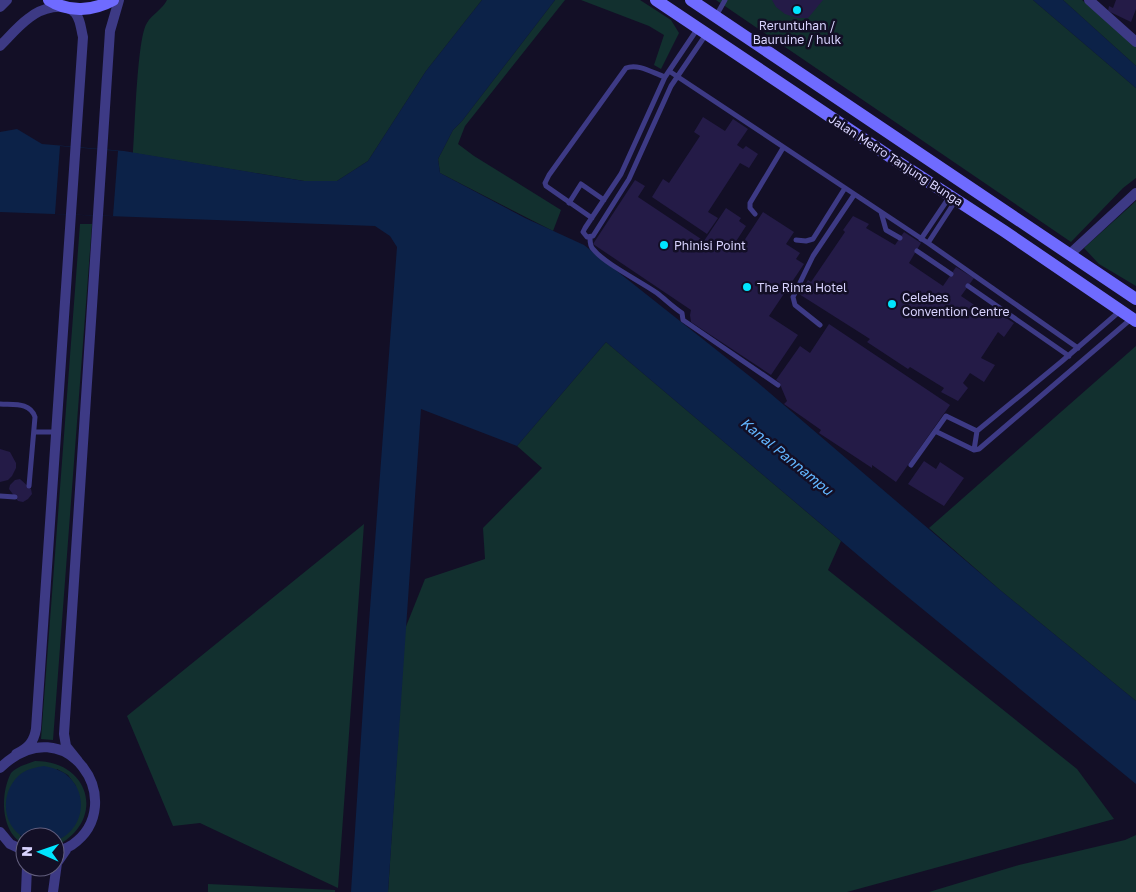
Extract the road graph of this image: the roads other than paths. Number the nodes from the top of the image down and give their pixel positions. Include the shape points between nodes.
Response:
1 (7, 0) edge
2 (49, 0) edge
3 (113, 0) edge
4 (119, 0) edge
5 (656, 0) edge
6 (691, 0) edge
7 (725, 0) edge
8 (1097, 0) edge
9 (0, 7) edge
10 (66, 7) junction
11 (715, 16) junction
12 (702, 30) junction
13 (1136, 42) edge
14 (0, 46) edge
15 (669, 71) junction
16 (677, 76) junction
17 (665, 77) junction
18 (634, 147) junction
19 (783, 148) junction
20 (642, 151) junction
21 (963, 182) junction
22 (844, 188) junction
23 (1136, 193) edge
24 (854, 195) junction
25 (953, 198) junction
26 (604, 200) junction
27 (569, 203) junction
28 (881, 212) junction
29 (755, 214) dead end
30 (592, 218) junction
31 (590, 238) junction
32 (900, 238) dead end
33 (921, 239) junction
34 (796, 240) dead end
35 (928, 243) junction
36 (916, 251) dead end
37 (1070, 254) junction
38 (951, 274) dead end
39 (968, 286) dead end
40 (1136, 299) edge
41 (1120, 311) junction
42 (1134, 320) edge
43 (820, 325) dead end
44 (1078, 348) junction
45 (1069, 356) junction
46 (778, 385) dead end
47 (0, 404) edge
48 (977, 431) junction
49 (34, 432) junction
50 (56, 432) junction
51 (935, 432) junction
52 (974, 450) junction
53 (910, 465) dead end
54 (29, 486) dead end
55 (0, 496) edge
56 (15, 497) dead end
57 (16, 754) junction
58 (78, 761) junction
59 (0, 768) edge
60 (0, 832) edge
61 (10, 844) junction
62 (73, 845) junction
63 (15, 846) edge
64 (15, 848) edge
65 (65, 849) edge
66 (27, 877) edge
67 (26, 892) edge
68 (53, 892) edge

1 - 9 street
2 - 10 main road
3 - 10 main road via 94,8
4 - 58 street via 110,30 64,734 66,746
5 - 12 main road, Jalan Metro Tanjung Bunga
6 - 11 main road, Jalan Metro Tanjung Bunga
7 - 11 lane
8 - 13 street
10 - 14 street via 56,7 28,18
10 - 50 street via 76,14 83,37
11 - 21 main road, Jalan Metro Tanjung Bunga
12 - 15 lane
12 - 16 lane
12 - 25 main road, Jalan Metro Tanjung Bunga
15 - 16 lane
15 - 17 lane
16 - 19 lane
16 - 20 lane
17 - 18 lane
17 - 27 lane via 631,66 613,83 545,183
18 - 20 lane
18 - 26 lane
19 - 22 lane
19 - 29 lane via 750,203
20 - 31 lane via 629,179
21 - 25 main road
21 - 37 main road, Jalan Metro Tanjung Bunga
22 - 24 lane
22 - 34 lane via 813,239
23 - 37 street
24 - 28 lane
24 - 43 lane via 813,256 793,297 795,305
25 - 33 lane
25 - 35 lane
25 - 41 main road, Jalan Metro Tanjung Bunga
26 - 27 lane via 581,184
26 - 30 lane
27 - 30 lane
28 - 32 lane via 886,230
28 - 33 lane
30 - 31 lane via 583,232
31 - 46 lane via 592,249 602,257 659,294 682,313 683,320
33 - 35 lane
35 - 44 lane
36 - 38 lane
37 - 40 main road, Jalan Metro Tanjung Bunga
39 - 45 lane
41 - 42 main road, Jalan Metro Tanjung Bunga
41 - 44 lane
42 - 52 lane via 993,438
44 - 45 lane
45 - 48 lane
47 - 49 lane via 28,406 35,417
48 - 51 lane via 946,416
48 - 52 lane
49 - 50 lane
49 - 54 lane
50 - 57 street via 36,729 27,748
51 - 52 lane
51 - 53 lane
55 - 56 lane
57 - 58 street via 48,747 61,750
57 - 59 street
58 - 62 street via 90,776 95,794 94,814 86,831
60 - 61 street
61 - 63 street
61 - 64 street
62 - 65 street
62 - 68 street via 64,851 57,863
66 - 67 street

